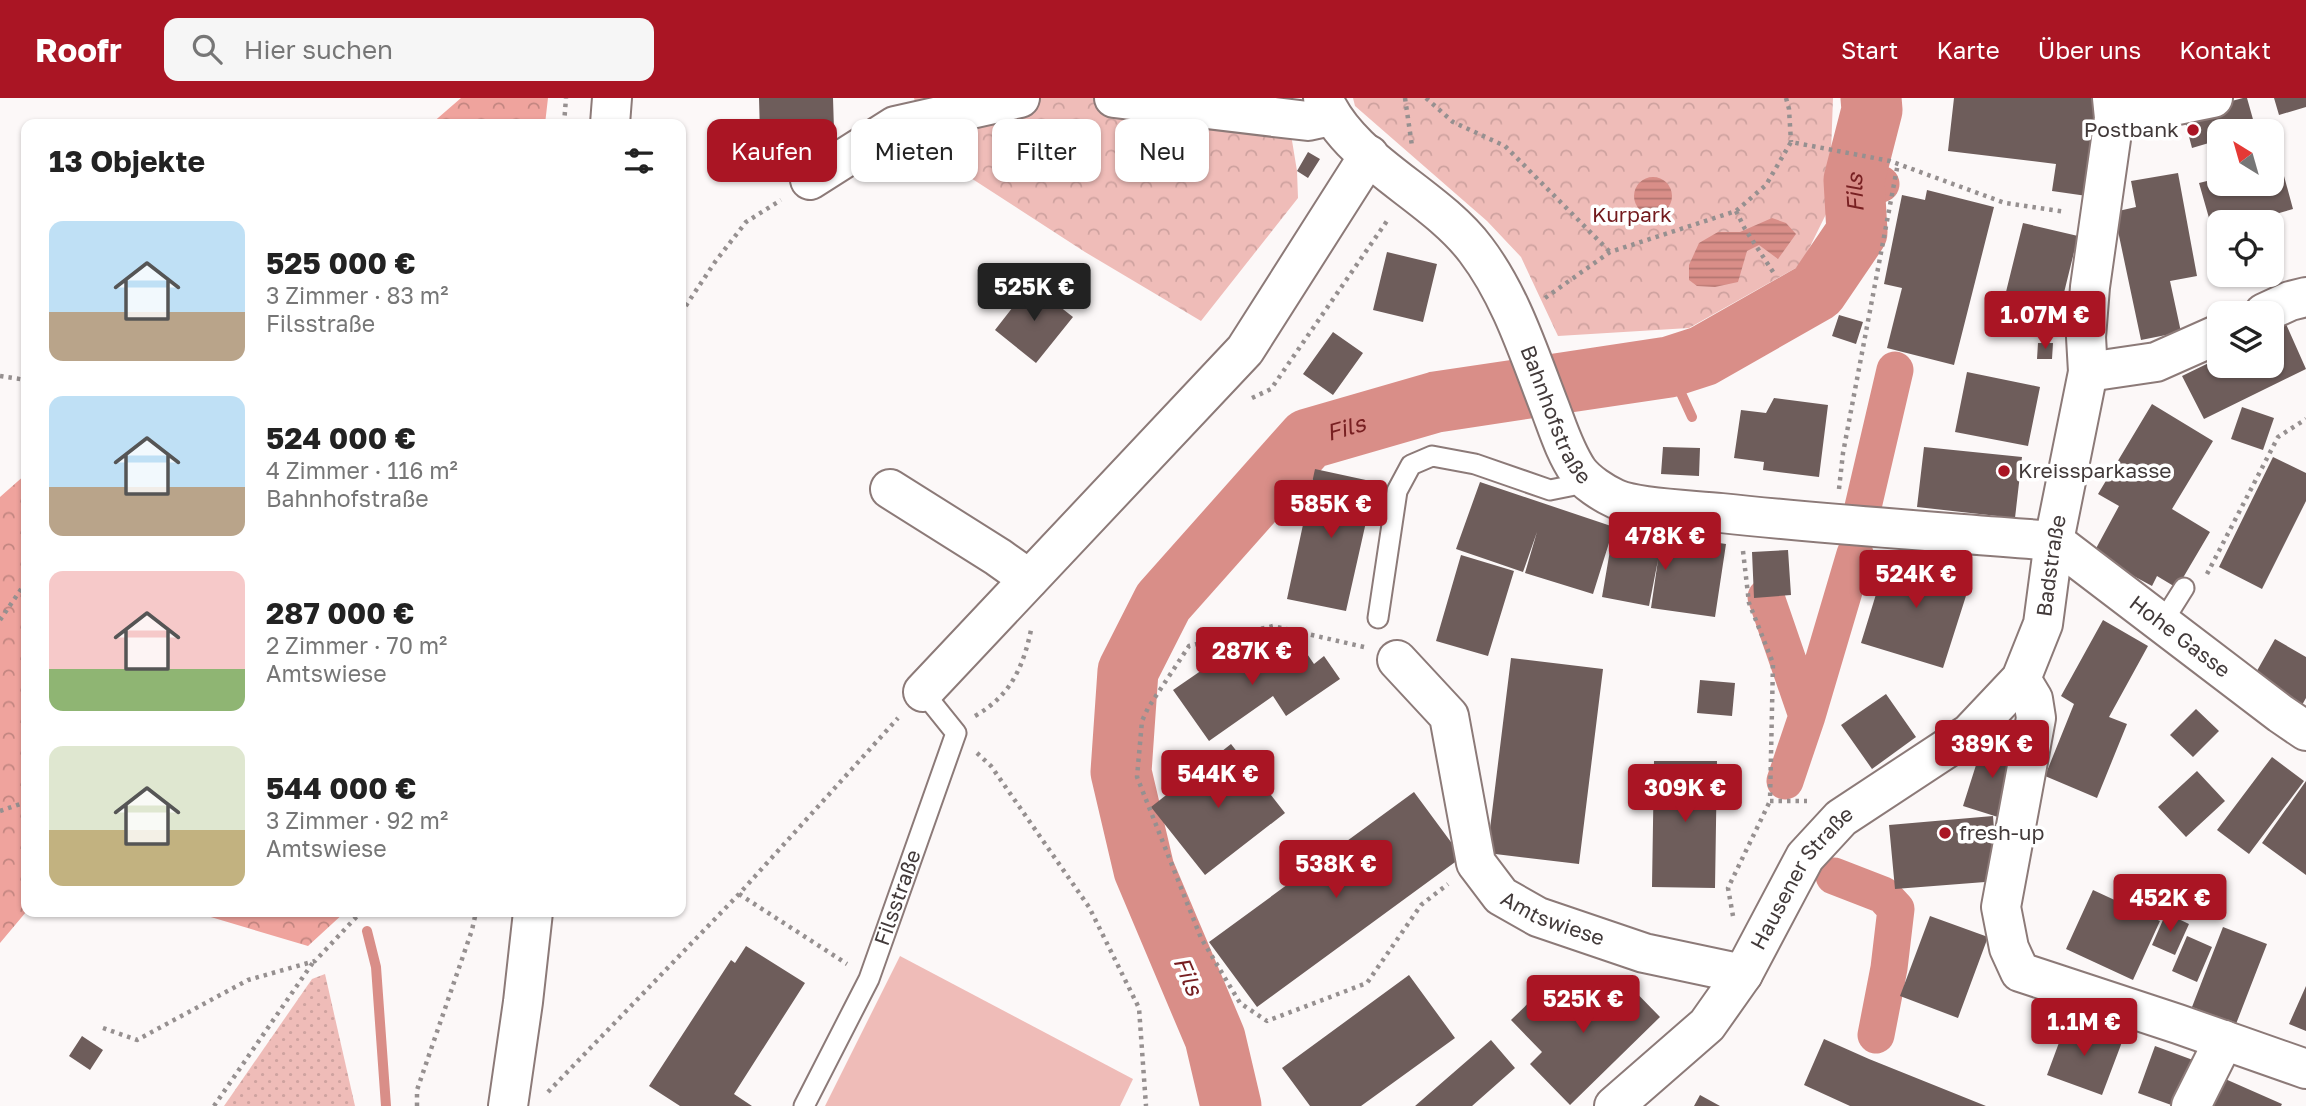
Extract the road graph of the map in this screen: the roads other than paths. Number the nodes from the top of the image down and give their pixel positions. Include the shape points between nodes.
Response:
1 (612, 98) edge
2 (1020, 98) edge
3 (1114, 98) edge
4 (2213, 98) edge
5 (1327, 107) edge
6 (2113, 108) edge
7 (610, 119) edge
8 (1369, 156) junction
9 (837, 163) edge
10 (2306, 298) edge
11 (2284, 304) edge
12 (2207, 339) edge
13 (2088, 372) junction
14 (1585, 478) junction
15 (890, 489) dead end
16 (2054, 541) junction
17 (1029, 579) junction
18 (2184, 589) dead end
19 (1378, 618) dead end
20 (2162, 623) junction
21 (1397, 660) road end
22 (2021, 679) junction
23 (923, 692) joint
24 (2293, 722) edge
25 (533, 917) edge
26 (1743, 974) junction
27 (2224, 1040) junction
28 (2306, 1069) edge
29 (520, 1102) edge
30 (804, 1106) edge
31 (1614, 1106) edge
32 (2191, 1106) edge

1 - 7 street
2 - 9 street via 895,126
3 - 5 street via 1308,121
4 - 6 street
5 - 8 street, Bahnhofstraße
6 - 13 street, Badstraße via 2090,286
8 - 14 street, Bahnhofstraße via 1459,230 1477,251 1520,330 1566,451
8 - 17 street via 1245,350
10 - 11 street
12 - 13 street via 2156,362
13 - 16 street, Badstraße
14 - 16 street, Bahnhofstraße via 1617,499 1643,505
14 - 19 lane via 1550,490 1475,464 1432,456 1411,465 1397,491
15 - 17 street
16 - 20 street, Hohe Gasse
16 - 22 street, Badstraße via 2043,624
17 - 23 street
18 - 20 lane
20 - 24 street, Hohe Gasse
21 - 26 street, Amtswiese via 1449,716 1476,863 1501,896 1538,917 1644,953
22 - 26 street, Hausener Straße via 1970,733 1841,818 1805,857
22 - 27 street via 2033,699 2036,718 2001,907 2009,948 2020,972
23 - 30 lane, Filsstraße via 956,733 869,979
25 - 29 street
26 - 31 street, Hausener Straße via 1707,1025
27 - 28 street
27 - 32 street

